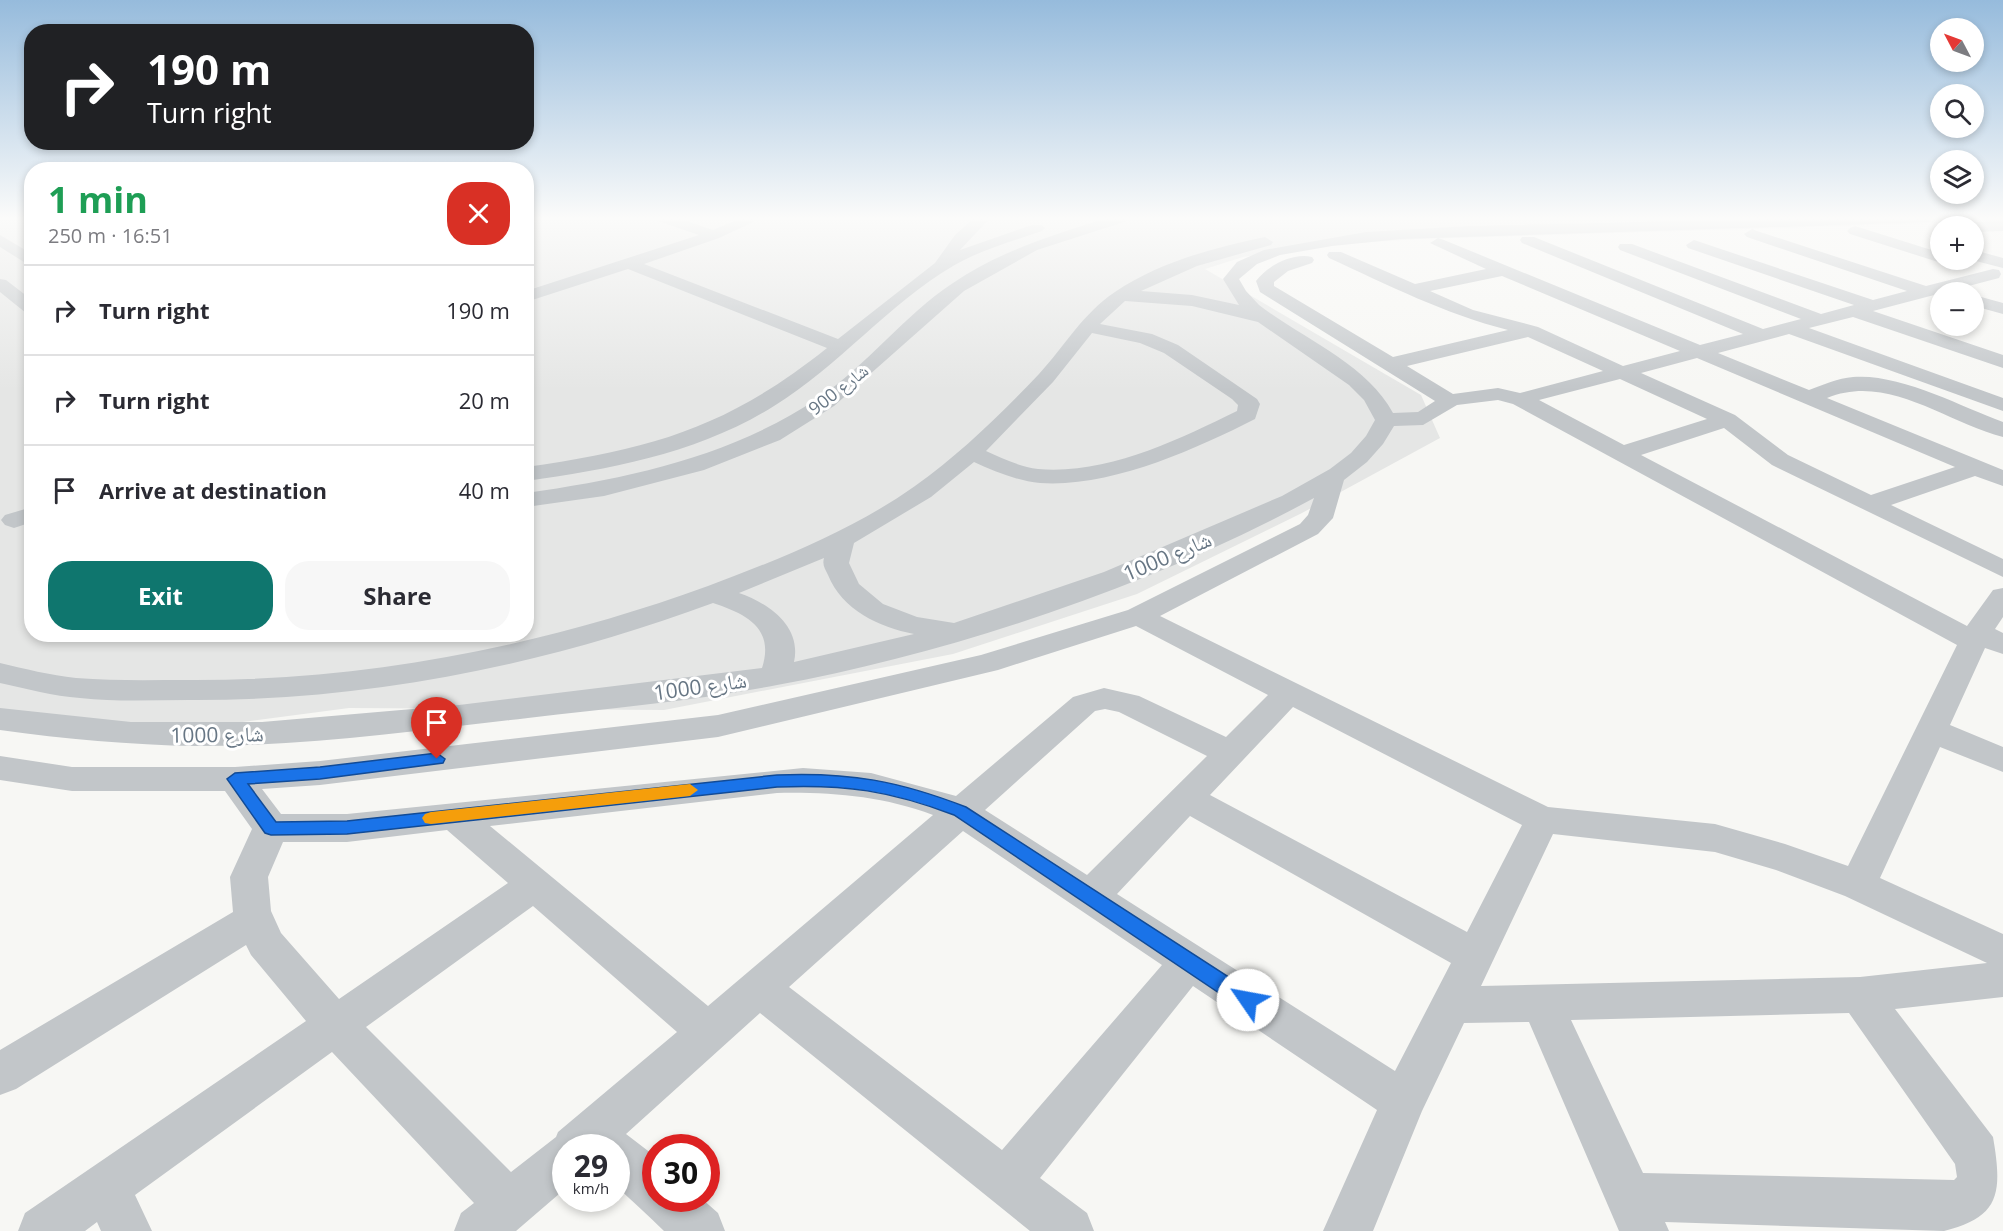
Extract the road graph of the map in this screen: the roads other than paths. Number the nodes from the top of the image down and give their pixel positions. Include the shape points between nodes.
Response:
1 (552, 275) edge
2 (594, 275) edge
3 (659, 275) edge
4 (928, 275) edge
5 (979, 275) edge
6 (1161, 275) edge
7 (1233, 275) edge
8 (1269, 275) edge
9 (1380, 275) edge
10 (1479, 275) edge
11 (1517, 275) edge
12 (1616, 275) edge
13 (1698, 275) edge
14 (1769, 275) edge
15 (1887, 275) edge
16 (1989, 275) edge
17 (22, 281) dead end
18 (534, 281) edge
19 (1967, 282) edge
20 (1, 285) edge
21 (1930, 289) edge
22 (1412, 290) junction
23 (1930, 293) edge
24 (534, 294) edge
25 (1121, 296) junction
26 (24, 303) edge
27 (1984, 303) edge
28 (1863, 308) junction
29 (2003, 309) edge
30 (1265, 319) junction
31 (1821, 320) junction
32 (1088, 327) junction
33 (1791, 328) junction
34 (1531, 331) junction
35 (1762, 335) junction
36 (1994, 340) dead end
37 (842, 347) junction
38 (1966, 349) junction
39 (1701, 351) junction
40 (2003, 362) edge
41 (1390, 364) junction
42 (1623, 372) junction
43 (1809, 398) junction
44 (1520, 399) junction
45 (1450, 401) junction
46 (2003, 405) edge
47 (1386, 420) junction
48 (1727, 420) junction
49 (2003, 430) edge
50 (968, 453) junction
51 (1623, 453) junction
52 (1976, 468) junction
53 (534, 473) edge
54 (1333, 477) junction
55 (2003, 480) edge
56 (534, 499) edge
57 (1869, 504) junction
58 (842, 538) junction
59 (2003, 569) edge
60 (713, 594) junction
61 (2003, 596) edge
62 (1138, 616) junction
63 (960, 631) junction
64 (1985, 639) edge
65 (0, 673) edge
66 (775, 676) junction
67 (1289, 692) junction
68 (0, 719) edge
69 (1931, 730) junction
70 (1230, 753) junction
71 (2003, 760) edge
72 (0, 768) edge
73 (235, 779) junction
74 (1187, 798) junction
75 (960, 811) junction
76 (453, 815) junction
77 (1542, 820) junction
78 (271, 828) junction
79 (534, 885) junction
80 (1858, 885) junction
81 (1090, 897) junction
82 (255, 919) junction
83 (2003, 952) edge
84 (1476, 957) junction
85 (1189, 962) junction
86 (2003, 979) edge
87 (759, 988) junction
88 (1860, 995) junction
89 (1542, 1002) junction
90 (1451, 1005) junction
91 (335, 1025) junction
92 (708, 1032) junction
93 (0, 1074) edge
94 (1403, 1102) junction
95 (605, 1134) edge
96 (552, 1176) edge
97 (1006, 1182) junction
98 (105, 1188) junction
99 (680, 1212) edge
100 (1636, 1214) edge
101 (494, 1218) edge
102 (1910, 1218) edge
103 (43, 1231) edge
104 (127, 1231) edge
105 (700, 1231) edge
106 (1069, 1231) edge
107 (1348, 1231) edge

1 - 18 street
2 - 24 street
3 - 37 street
4 - 37 street, شارع 900
5 - 56 street, شارع 900 via 958,287 827,402 772,435 696,465 604,489
6 - 25 street, شارع 1000
7 - 30 street via 1233,288
8 - 41 street via 1266,288
9 - 22 street
10 - 22 street
11 - 39 street
12 - 35 street
13 - 31 street
14 - 28 street
15 - 21 street
16 - 19 street
17 - 20 street
20 - 26 street
22 - 34 street via 1467,314
23 - 28 street
25 - 30 street via 1182,298
25 - 32 street, شارع 1000
27 - 29 street
28 - 31 street
28 - 38 street
30 - 47 street via 1361,385
31 - 33 street
32 - 50 street, شارع 1000 via 1047,377
32 - 50 street via 1145,338 1171,349 1239,395 1249,404 1247,414 1123,465 1083,474 1038,476
33 - 35 street
33 - 46 street
34 - 41 street
34 - 42 street
35 - 39 street
36 - 38 street
37 - 53 street, شارع 900 via 740,417 677,443 599,464
38 - 40 street
39 - 42 street
39 - 43 street
41 - 45 street
42 - 44 street
42 - 48 street
43 - 49 street via 1843,385 1868,383
43 - 52 street
44 - 45 street via 1498,394
44 - 51 street
45 - 47 street via 1423,418
47 - 54 street, شارع 1000 via 1380,437
48 - 51 street
48 - 57 street via 1780,460
50 - 58 street, شارع 1000 via 910,500
51 - 64 street
52 - 55 street
52 - 57 street
54 - 62 street via 1320,518 1309,529
54 - 63 street, شارع 1000 via 1151,564 1055,601
57 - 59 street
58 - 60 street, شارع 1000
58 - 63 street via 837,563 847,588 873,610 912,625
60 - 65 street, شارع 1000 via 540,647 397,677 230,693 71,687
60 - 66 street via 741,602 763,615 777,632 781,653
61 - 64 street
62 - 67 street
62 - 73 street via 987,663 718,726 320,773
63 - 66 street, شارع 1000
64 - 69 street
66 - 68 street, شارع 1000 via 465,716 244,735 126,734
67 - 70 street
67 - 77 street
69 - 71 street
69 - 80 street
70 - 74 street
70 - 75 street via 1128,703 1104,699 1084,704 1071,713
72 - 73 street via 72,779
73 - 78 street
74 - 81 street
74 - 84 street
75 - 76 street via 919,795 826,779
75 - 81 street
75 - 87 street
76 - 78 street via 347,828
76 - 79 street
77 - 80 street via 1715,838
77 - 84 street
78 - 82 street via 249,877
79 - 91 street
79 - 92 street
80 - 83 street
81 - 85 street
82 - 91 street via 265,943
82 - 93 street
84 - 90 street
85 - 94 street
85 - 97 street
86 - 88 street
87 - 92 street
87 - 97 street
88 - 89 street
88 - 102 street via 1976,1153 1982,1172 1980,1189 1970,1200
89 - 90 street
89 - 100 street
90 - 94 street
91 - 98 street
91 - 101 street
92 - 95 street
94 - 107 street
96 - 101 street
97 - 106 street
98 - 103 street
98 - 104 street
99 - 105 street
100 - 102 street

